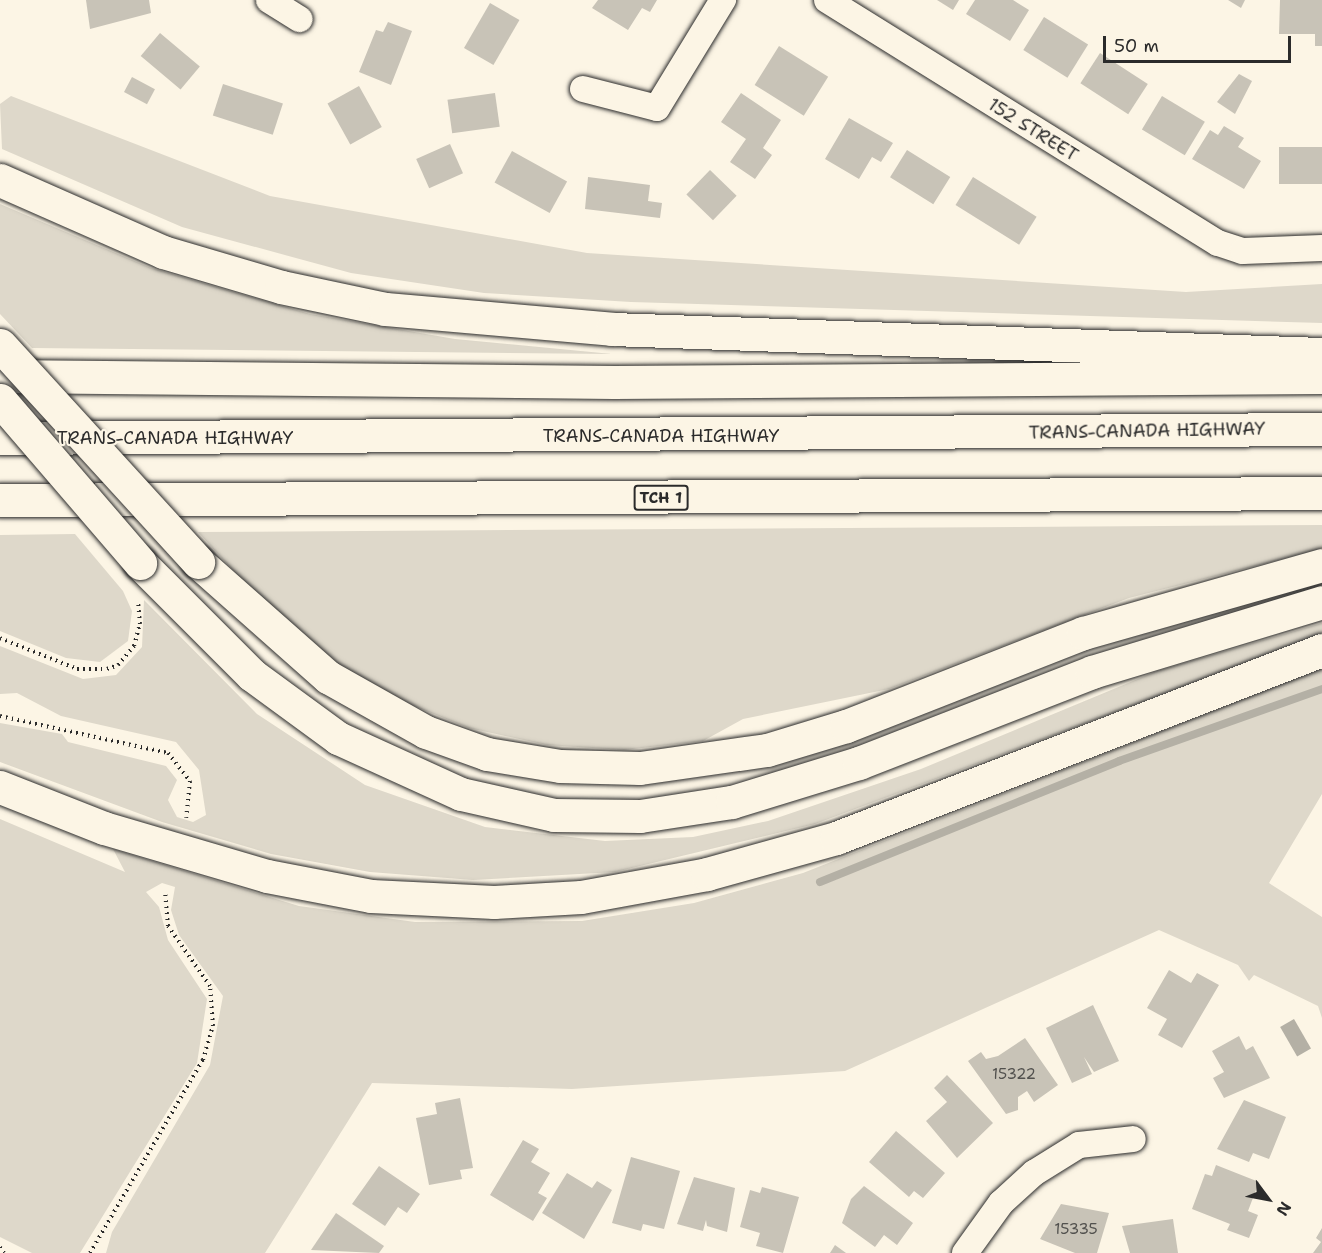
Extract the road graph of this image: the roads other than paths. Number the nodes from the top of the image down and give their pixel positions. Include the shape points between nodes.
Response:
1 (269, 0) edge
2 (723, 0) edge
3 (827, 0) edge
4 (300, 19) dead end
5 (583, 89) dead end
6 (0, 180) edge
7 (1322, 248) edge
8 (0, 345) edge
9 (1322, 354) edge
10 (0, 376) edge
11 (1322, 377) edge
12 (0, 400) edge
13 (1322, 429) edge
14 (0, 438) edge
15 (1322, 493) edge
16 (0, 500) edge
17 (1322, 564) edge
18 (1322, 602) edge
19 (1322, 650) edge
20 (0, 787) edge
21 (1133, 1139) dead end
22 (965, 1253) edge

1 - 4 street
2 - 5 street via 657,108
3 - 7 street, 152 STREET via 1157,209 1243,252
6 - 9 highway via 163,252 281,287 385,309 612,329
8 - 17 highway, bridge via 198,562 328,677 426,732 498,756 560,766 640,768 767,750 846,726 1083,633
10 - 11 highway via 614,382
12 - 18 highway, bridge via 140,562 252,675 338,738 461,794 554,815 640,816 742,799 859,763 1092,672
13 - 14 highway, TRANS-CANADA HIGHWAY
15 - 16 highway, TCH 1
19 - 20 highway via 837,838 707,874 581,897 494,903 371,896 256,873 104,828
21 - 22 street via 1079,1145 1034,1173 1001,1203

